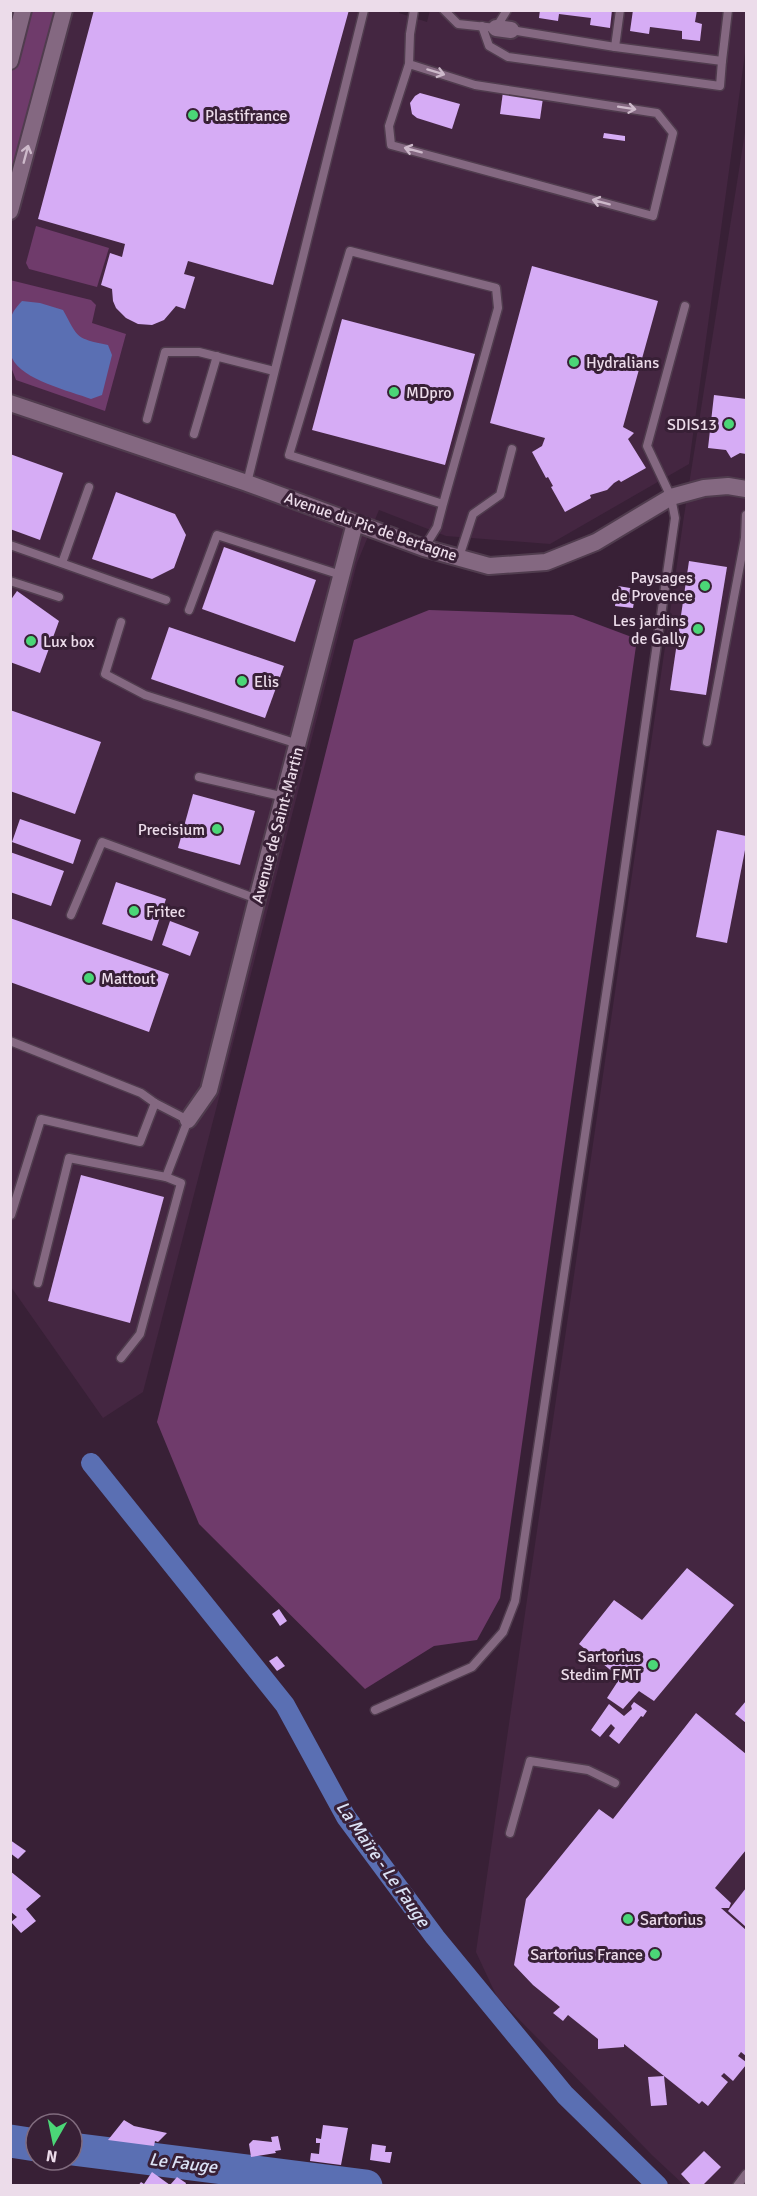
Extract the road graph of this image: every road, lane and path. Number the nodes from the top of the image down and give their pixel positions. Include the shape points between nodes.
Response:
1 (23, 10) edge
2 (64, 10) edge
3 (364, 10) edge
4 (414, 10) edge
5 (444, 10) edge
6 (507, 10) edge
7 (620, 10) edge
8 (728, 10) edge
9 (497, 28) junction
10 (615, 47) junction
11 (10, 61) edge
12 (722, 61) junction
13 (409, 64) junction
14 (10, 211) edge
15 (685, 306) dead end
16 (217, 356) junction
17 (274, 371) junction
18 (10, 403) edge
19 (147, 419) dead end
20 (194, 434) dead end
21 (512, 449) dead end
22 (247, 483) junction
23 (89, 487) dead end
24 (747, 489) edge
25 (671, 497) junction
26 (443, 504) junction
27 (747, 515) edge
28 (356, 524) junction
29 (10, 545) edge
30 (424, 548) junction
31 (459, 557) junction
32 (62, 563) junction
33 (341, 575) junction
34 (10, 581) edge
35 (59, 597) dead end
36 (166, 600) dead end
37 (189, 610) dead end
38 (121, 622) dead end
39 (707, 742) dead end
40 (299, 744) junction
41 (199, 777) dead end
42 (285, 797) junction
43 (257, 899) junction
44 (71, 915) dead end
45 (10, 1041) edge
46 (155, 1103) junction
47 (188, 1120) junction
48 (166, 1177) junction
49 (11, 1215) edge
50 (38, 1283) dead end
51 (121, 1358) dead end
52 (375, 1710) dead end
53 (615, 1783) dead end
54 (510, 1833) dead end
55 (747, 2174) edge
56 (737, 2186) edge

1 - 11 street
14 -> 2 street
3 - 17 lane
4 - 13 lane
5 - 9 lane via 458,24
6 - 9 lane
7 - 10 lane
8 - 12 lane
9 - 10 lane
9 - 12 lane via 489,46 508,57 720,86
10 - 12 lane
13 -> 13 lane via 475,85 657,113 673,133 653,216 391,144 389,126
15 - 25 lane via 646,446
16 - 17 lane
16 - 19 lane via 165,352
16 - 20 lane
17 - 22 lane
18 - 22 street, Avenue du Pic de Bertagne
21 - 31 lane via 500,495 473,514
22 - 28 street, Avenue du Pic de Bertagne
23 - 32 lane
24 - 25 street, Avenue du Pic de Bertagne via 705,488
25 - 31 street, Avenue du Pic de Bertagne via 596,542 546,562 489,566
25 - 52 lane via 675,518 516,1601 503,1632 472,1667
26 - 26 lane via 289,455 350,251 496,288 498,308
26 - 30 lane via 437,527
27 - 39 lane
28 - 30 street, Avenue du Pic de Bertagne
28 - 33 street, Avenue de Saint-Martin
29 - 32 lane
30 - 31 street, Avenue du Pic de Bertagne
32 - 36 lane
33 - 37 lane via 217,535
33 - 40 street, Avenue de Saint-Martin
34 - 35 lane
38 - 40 lane via 105,674 145,695
40 - 42 street, Avenue de Saint-Martin
41 - 42 lane
42 - 43 street, Avenue de Saint-Martin
43 - 44 lane via 102,842
43 - 47 street, Avenue de Saint-Martin via 209,1090
45 - 46 lane via 141,1093
46 - 47 lane
46 - 49 lane via 140,1142 40,1119
47 - 48 lane
48 - 50 lane via 69,1158
48 - 51 lane via 182,1183 140,1334
53 - 54 lane via 588,1770 530,1761
55 - 56 lane

